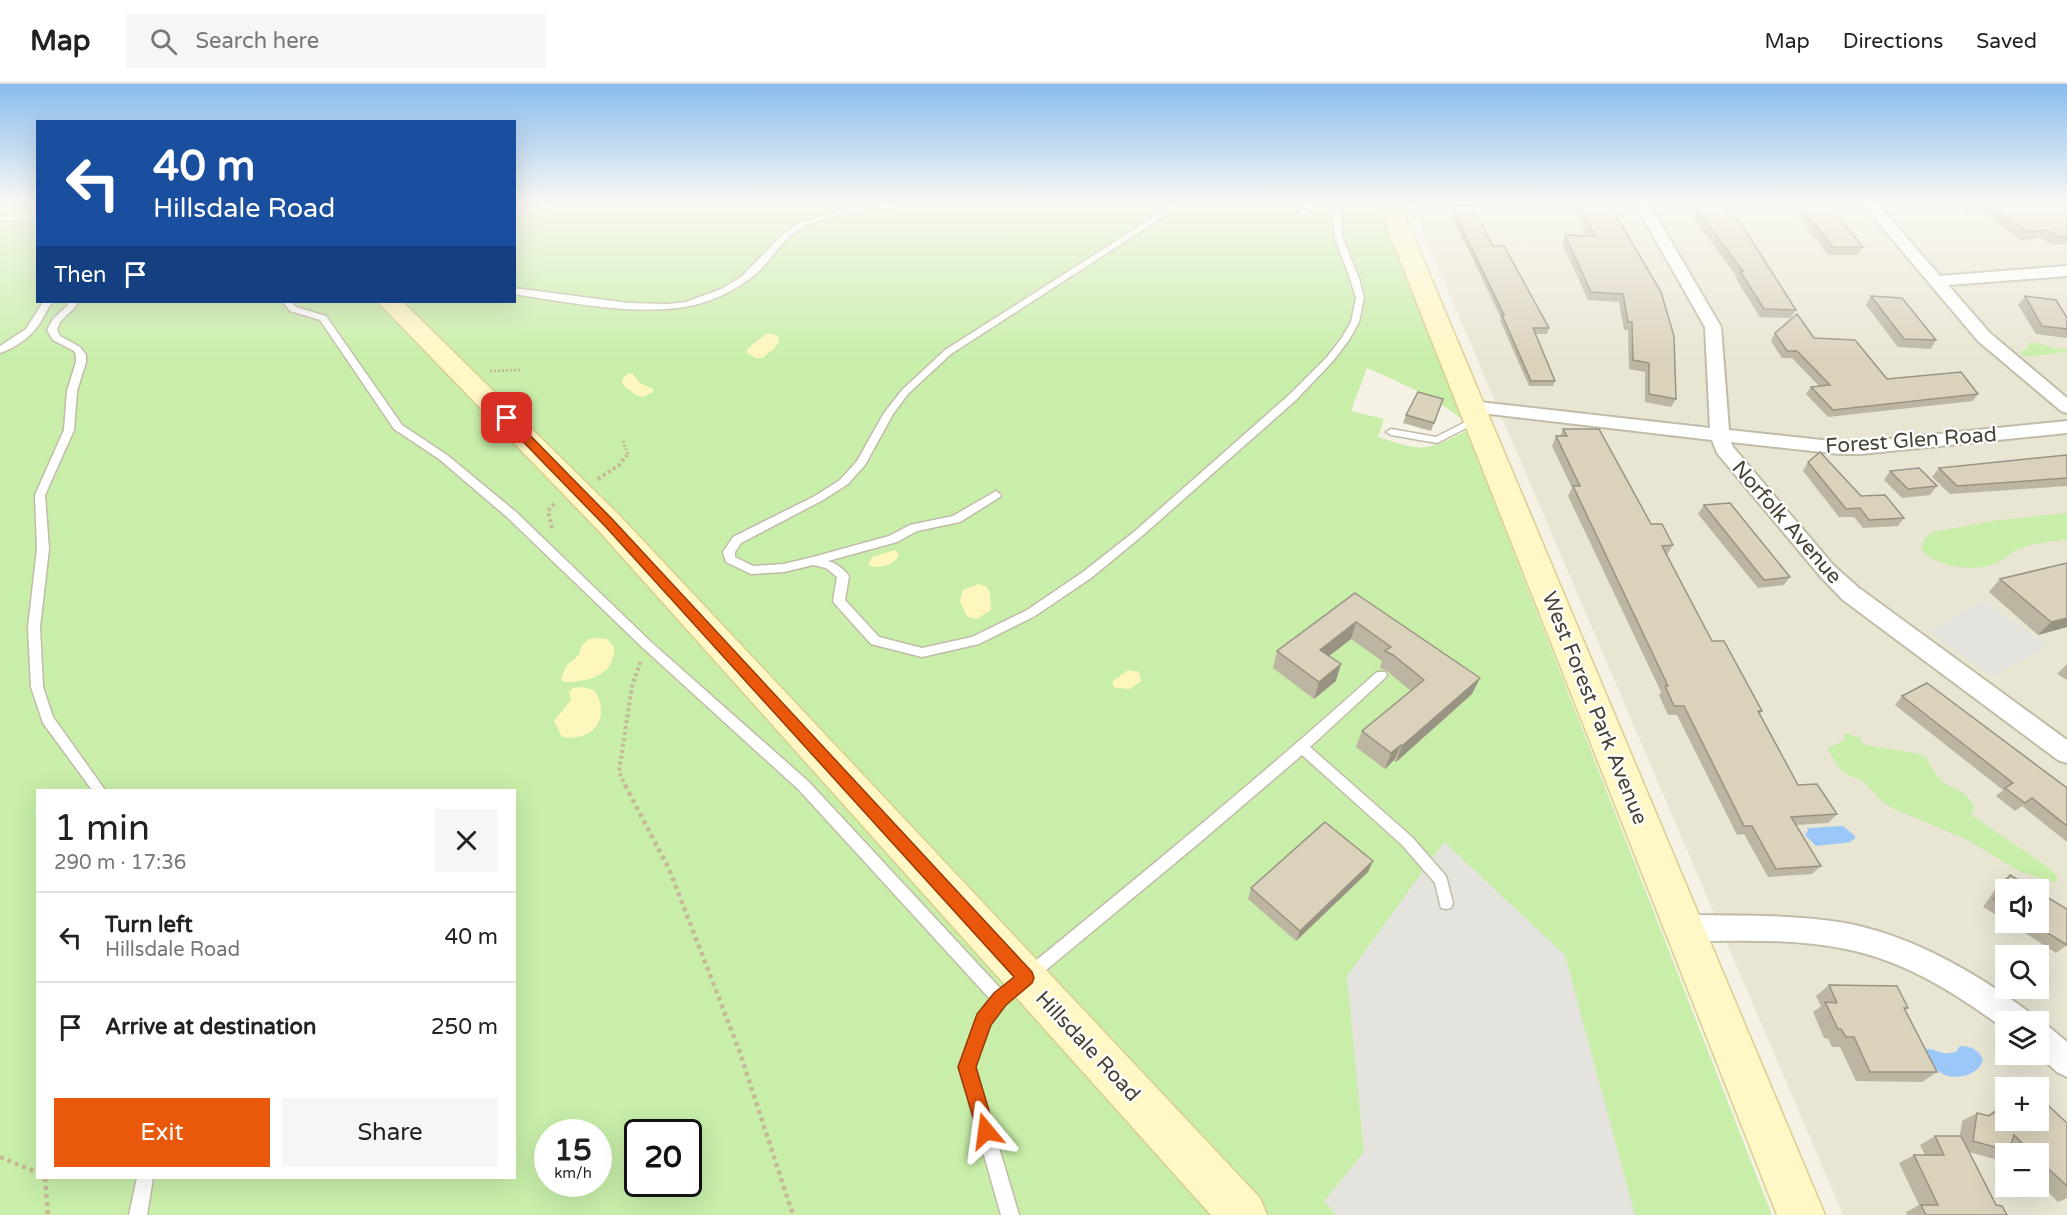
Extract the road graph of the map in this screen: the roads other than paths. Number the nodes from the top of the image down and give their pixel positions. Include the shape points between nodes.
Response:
1 (766, 255) edge
2 (1100, 255) edge
3 (1346, 255) edge
4 (1409, 255) edge
5 (1671, 255) edge
6 (1914, 255) edge
7 (2067, 271) edge
8 (1937, 281) junction
9 (516, 291) edge
10 (48, 303) edge
11 (72, 303) edge
12 (288, 303) edge
13 (391, 303) edge
14 (0, 350) edge
15 (2067, 407) edge
16 (1473, 413) junction
17 (2067, 427) edge
18 (1391, 432) dead end
19 (1720, 435) junction
20 (996, 495) dead end
21 (813, 561) junction
22 (1380, 675) dead end
23 (1303, 748) junction
24 (2067, 753) edge
25 (98, 789) edge
26 (1446, 903) dead end
27 (1685, 928) junction
28 (1013, 988) junction
29 (2003, 1011) edge
30 (2049, 1046) edge
31 (2067, 1062) edge
32 (145, 1179) edge
33 (138, 1215) edge
34 (1010, 1215) edge
35 (1243, 1215) edge
36 (1801, 1215) edge

1 - 9 lane via 745,278 716,294 673,307 621,307
2 - 21 lane via 941,357 904,392 861,463 844,482 737,540 729,552 730,559 752,570
3 - 21 lane via 1356,277 1360,306 1344,340 1307,381 1158,517 1037,610 973,641 936,650 899,650 854,627 839,601 843,576 830,565
4 - 16 main road, West Forest Park Avenue
5 - 19 street, Norfolk Avenue via 1713,327
6 - 8 street
7 - 8 street
8 - 15 street via 1984,337
10 - 14 lane via 31,329
11 - 25 lane via 52,330 56,338 77,349 81,362 72,392 69,430 40,495 42,549 34,627 37,687 46,719
12 - 28 lane via 293,309 323,318 398,427 443,457 512,514 647,645 804,786
13 - 28 main road, Hillsdale Road via 609,523
16 - 18 lane via 1437,440
16 - 19 street, Forest Glen Road
16 - 27 main road, West Forest Park Avenue
17 - 19 street, Forest Glen Road via 1862,448
19 - 24 street, Norfolk Avenue via 1724,449 1827,572 1851,594
20 - 21 lane via 956,519 914,528 893,539
22 - 23 lane
23 - 26 lane via 1407,841 1441,880
23 - 28 lane
27 - 29 street via 1817,932 1857,938 1946,972
27 - 36 main road, West Forest Park Avenue
28 - 34 lane via 983,1020 967,1067
28 - 35 main road, Hillsdale Road
30 - 31 street
32 - 33 lane

